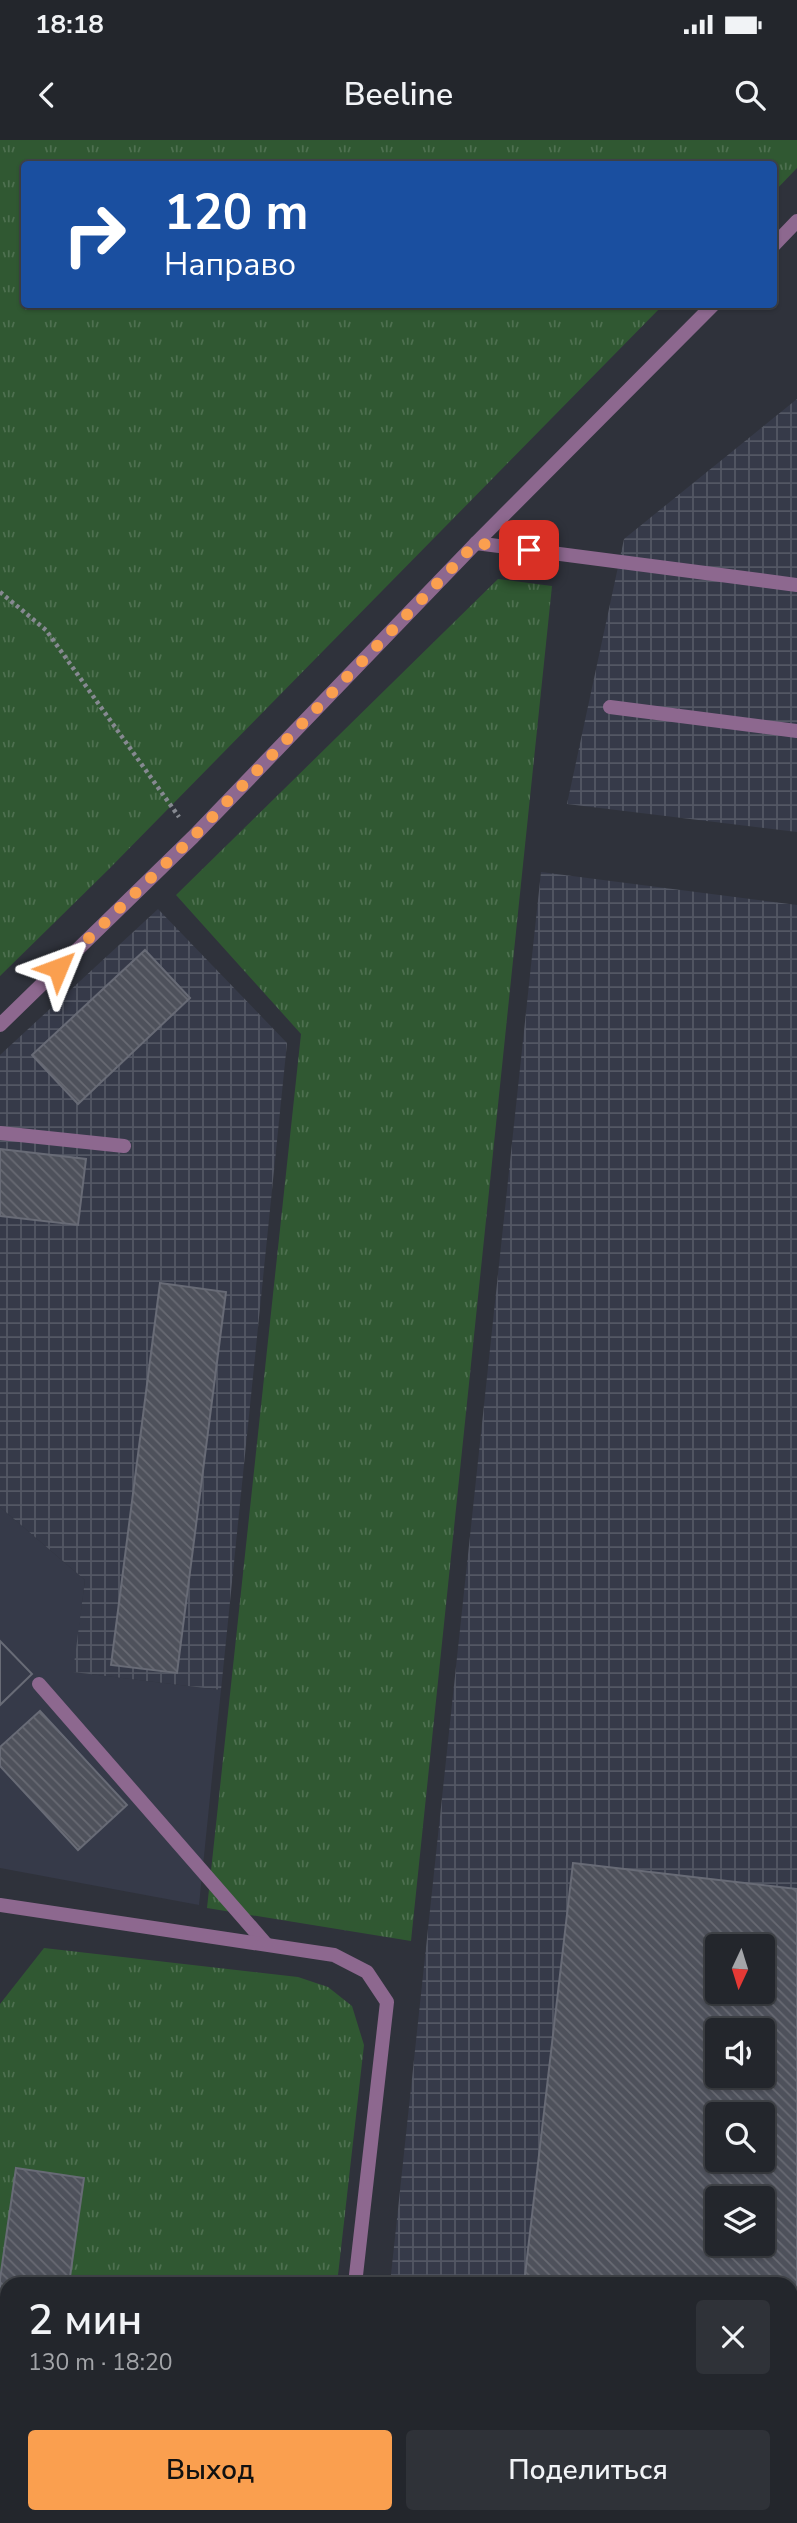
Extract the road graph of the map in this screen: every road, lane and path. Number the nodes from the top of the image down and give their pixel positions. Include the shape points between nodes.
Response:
1 (797, 221) edge
2 (777, 242) edge
3 (710, 308) edge
4 (476, 543) junction
5 (797, 585) edge
6 (0, 592) edge
7 (610, 707) dead end
8 (797, 732) edge
9 (193, 837) junction
10 (0, 1025) edge
11 (0, 1133) edge
12 (124, 1146) dead end
13 (38, 1684) dead end
14 (0, 1905) edge
15 (266, 1944) junction
16 (356, 2277) edge

1 - 2 street
3 - 4 street
4 - 5 street
4 - 9 street
6 - 9 path via 46,630
7 - 8 street
9 - 10 street
11 - 12 street
13 - 15 street
14 - 15 street
15 - 16 street via 334,1955 367,1972 387,2002

